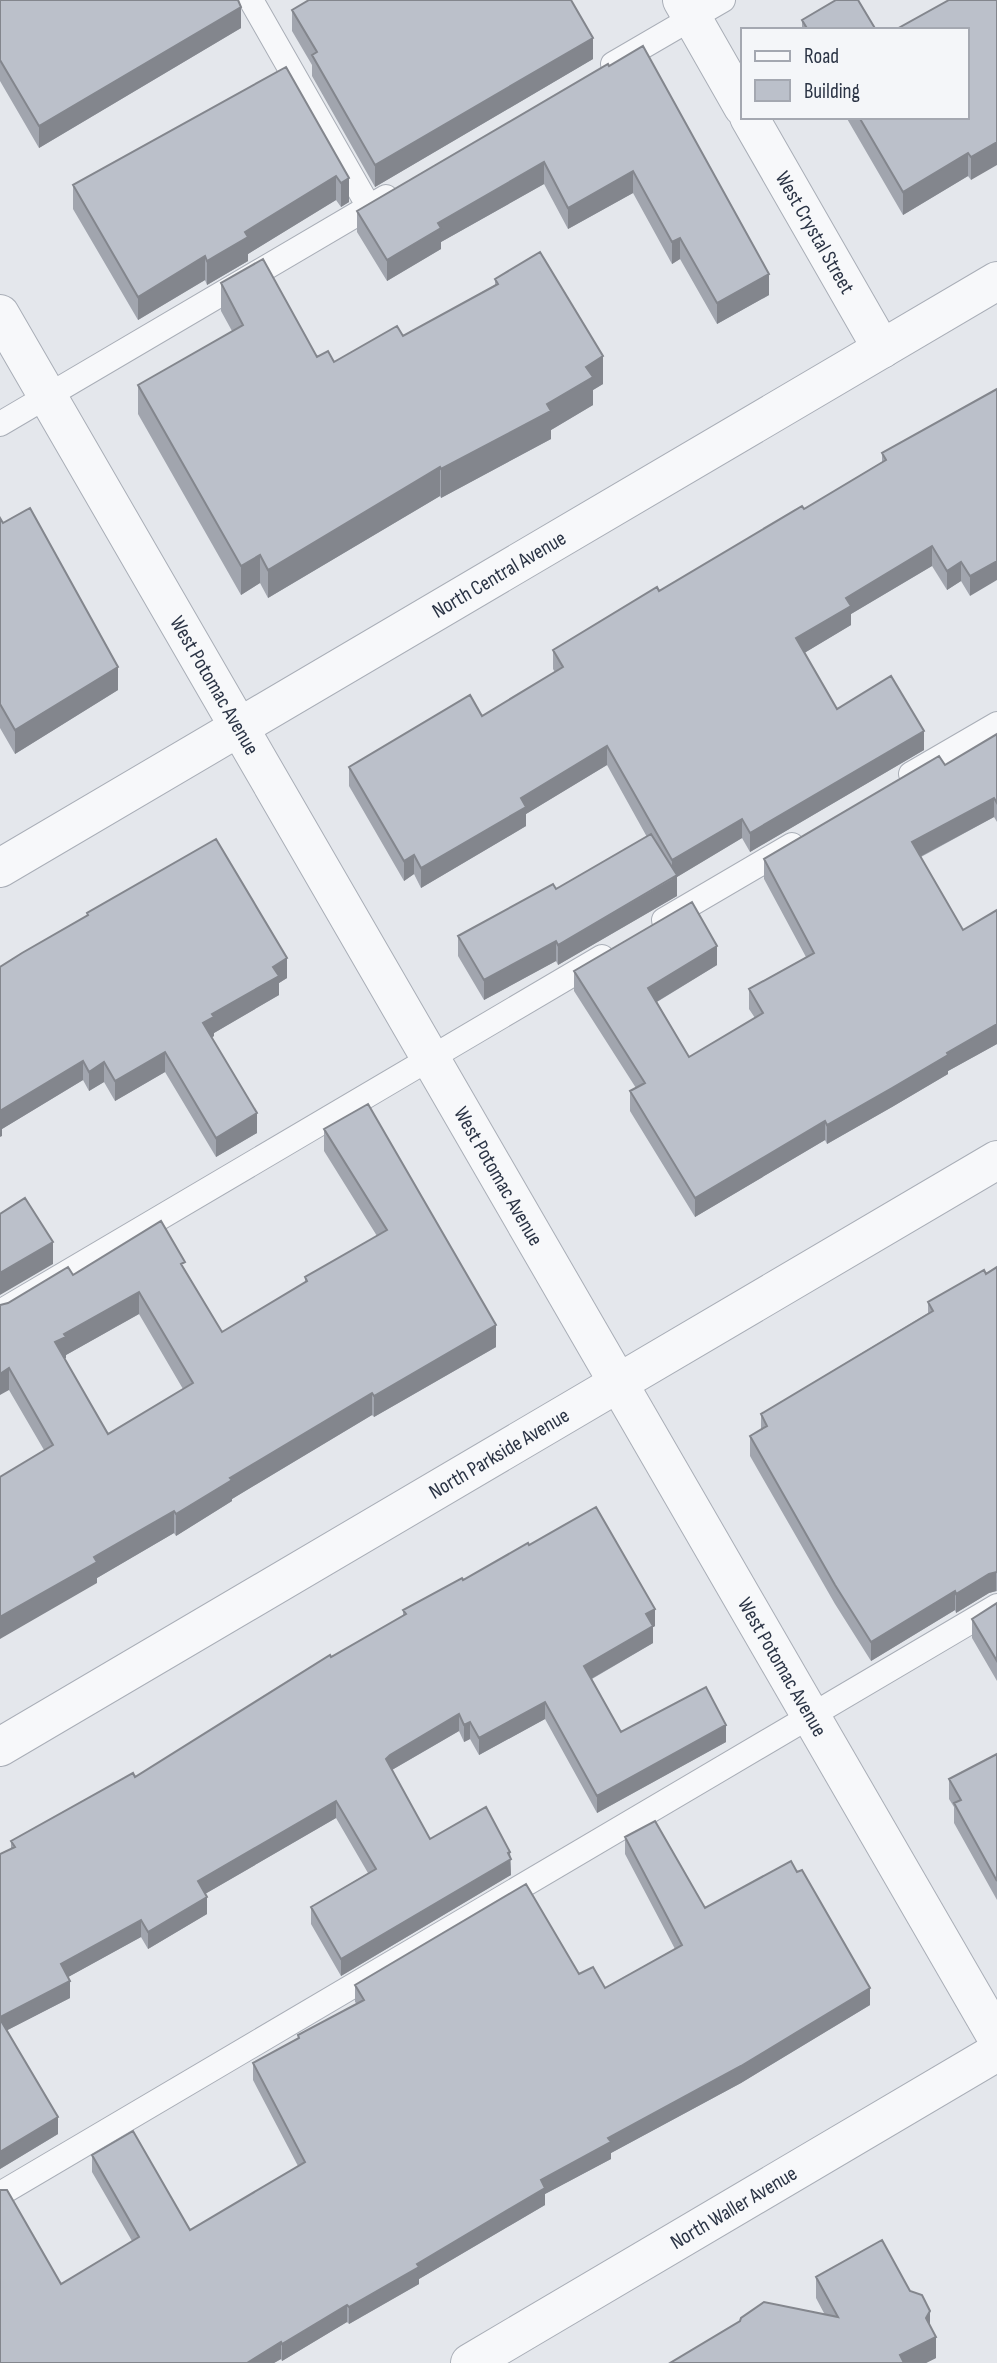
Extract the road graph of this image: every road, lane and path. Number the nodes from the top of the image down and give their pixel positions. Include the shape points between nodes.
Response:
1 (251, 0) edge
2 (699, 6) edge
3 (592, 77) edge
4 (741, 102) edge
5 (750, 119) edge
6 (404, 186) edge
7 (369, 207) junction
8 (997, 281) edge
9 (0, 314) edge
10 (881, 349) junction
11 (48, 396) junction
12 (0, 424) edge
13 (997, 723) edge
14 (240, 727) junction
15 (891, 786) edge
16 (808, 835) edge
17 (0, 868) edge
18 (643, 933) edge
19 (620, 947) edge
20 (431, 1058) junction
21 (997, 1160) edge
22 (0, 1312) edge
23 (618, 1383) junction
24 (997, 1606) edge
25 (811, 1716) junction
26 (0, 1747) edge
27 (997, 2038) edge
28 (997, 2052) edge
29 (0, 2194) edge
30 (470, 2363) edge

1 - 7 lane
2 - 3 lane
2 - 4 street
5 - 10 street, West Crystal Street
6 - 7 lane
7 - 11 lane
8 - 10 street, North Central Avenue
9 - 11 street, West Potomac Avenue
10 - 14 street, North Central Avenue
11 - 12 lane
11 - 14 street, West Potomac Avenue
13 - 15 lane
14 - 17 street, North Central Avenue
14 - 20 street, West Potomac Avenue
16 - 18 lane
19 - 20 lane
20 - 22 lane
20 - 23 street, West Potomac Avenue
21 - 23 street, North Parkside Avenue
23 - 25 street, West Potomac Avenue
23 - 26 street, North Parkside Avenue
24 - 25 lane
25 - 27 street, West Potomac Avenue
25 - 29 lane
28 - 30 street, North Waller Avenue

